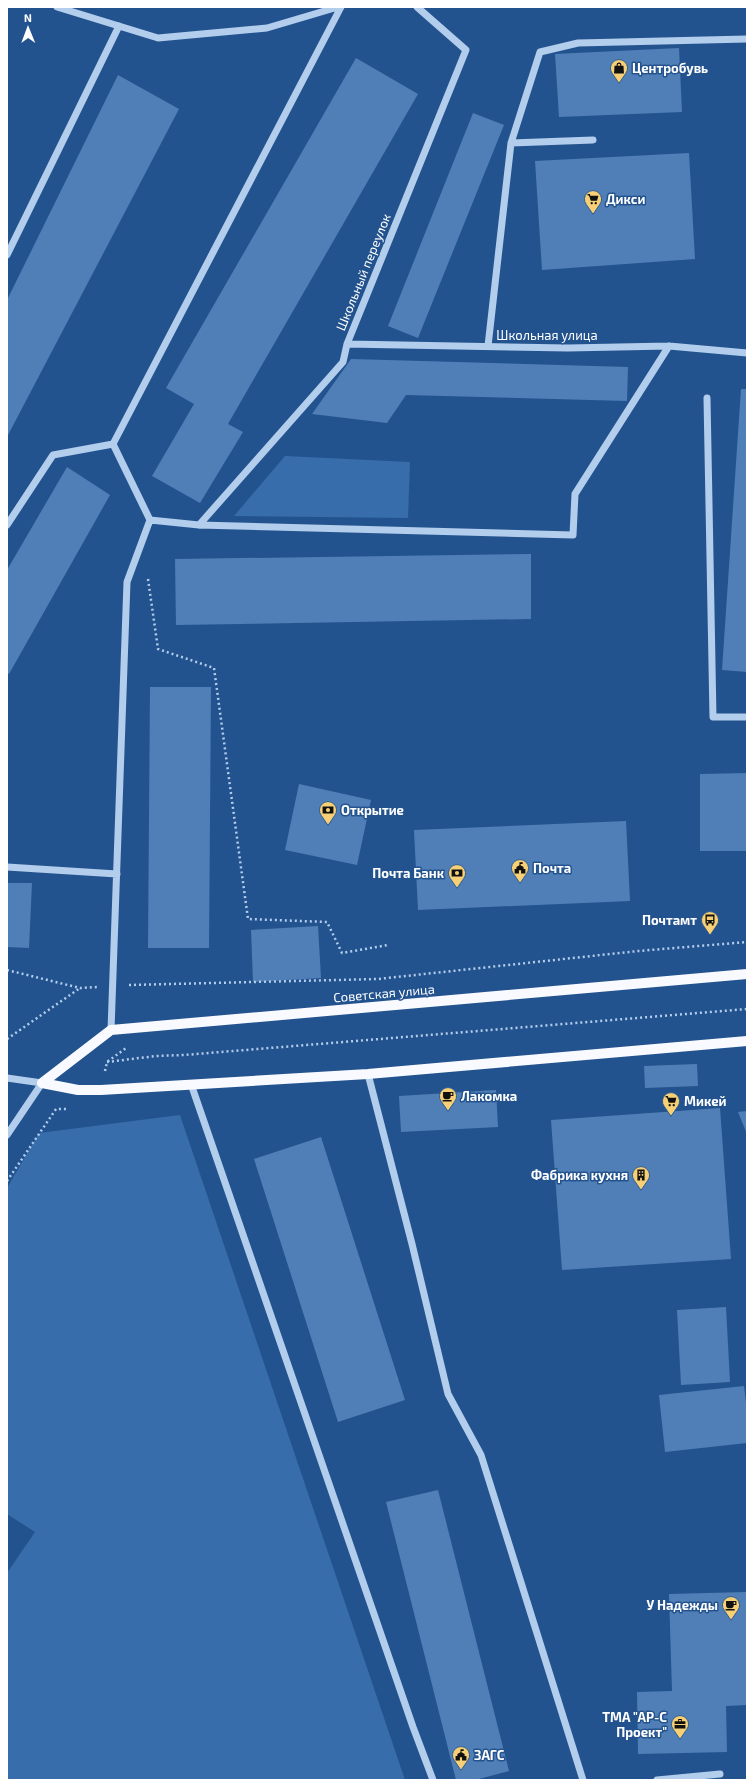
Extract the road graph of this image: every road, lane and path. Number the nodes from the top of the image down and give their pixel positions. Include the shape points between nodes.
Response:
1 (57, 7) edge
2 (339, 7) edge
3 (417, 7) edge
4 (119, 26) junction
5 (747, 39) edge
6 (593, 140) dead end
7 (511, 143) junction
8 (7, 255) edge
9 (347, 344) junction
10 (488, 346) junction
11 (668, 346) junction
12 (747, 353) edge
13 (707, 398) dead end
14 (113, 444) junction
15 (150, 520) junction
16 (7, 525) edge
17 (199, 525) junction
18 (147, 574) dead end
19 (747, 717) edge
20 (7, 867) edge
21 (117, 874) junction
22 (747, 942) edge
23 (388, 945) dead end
24 (7, 970) edge
25 (747, 974) edge
26 (125, 985) dead end
27 (103, 986) dead end
28 (80, 988) junction
29 (747, 1008) edge
30 (153, 1027) junction
31 (111, 1030) junction
32 (7, 1039) edge
33 (747, 1041) edge
34 (107, 1062) junction
35 (368, 1074) junction
36 (7, 1078) edge
37 (42, 1084) junction
38 (191, 1084) junction
39 (101, 1090) junction
40 (7, 1135) edge
41 (720, 1774) dead end
42 (433, 1780) edge
43 (583, 1780) edge
44 (657, 1780) edge

1 - 4 street
2 - 4 street via 267,28 158,38
2 - 14 street
3 - 9 street, Школьный переулок via 466,50
4 - 8 street
5 - 7 street via 578,43 540,52
6 - 7 street
7 - 10 street
9 - 10 street, Школьная улица
9 - 17 street, Школьный переулок via 343,362
10 - 11 street, Школьная улица
11 - 12 street, Школьная улица
11 - 17 street via 575,494 573,535
13 - 19 street via 713,716
14 - 15 street
14 - 16 street via 52,455
15 - 17 street
15 - 21 street via 127,582
18 - 23 path via 158,649 214,668 248,919 327,922 342,953
20 - 21 street
21 - 31 street
22 - 26 path via 378,979
24 - 28 path
25 - 30 main road, Советская улица
27 - 28 path
28 - 32 path
29 - 34 path
30 - 31 main road, Советская улица
30 - 34 path
31 - 37 main road
33 - 35 main road
34 - 39 path
35 - 38 main road
35 - 43 street via 448,1394 481,1455
36 - 37 street
37 - 39 main road via 78,1090
37 - 40 street
38 - 39 main road
38 - 42 street
41 - 44 street

